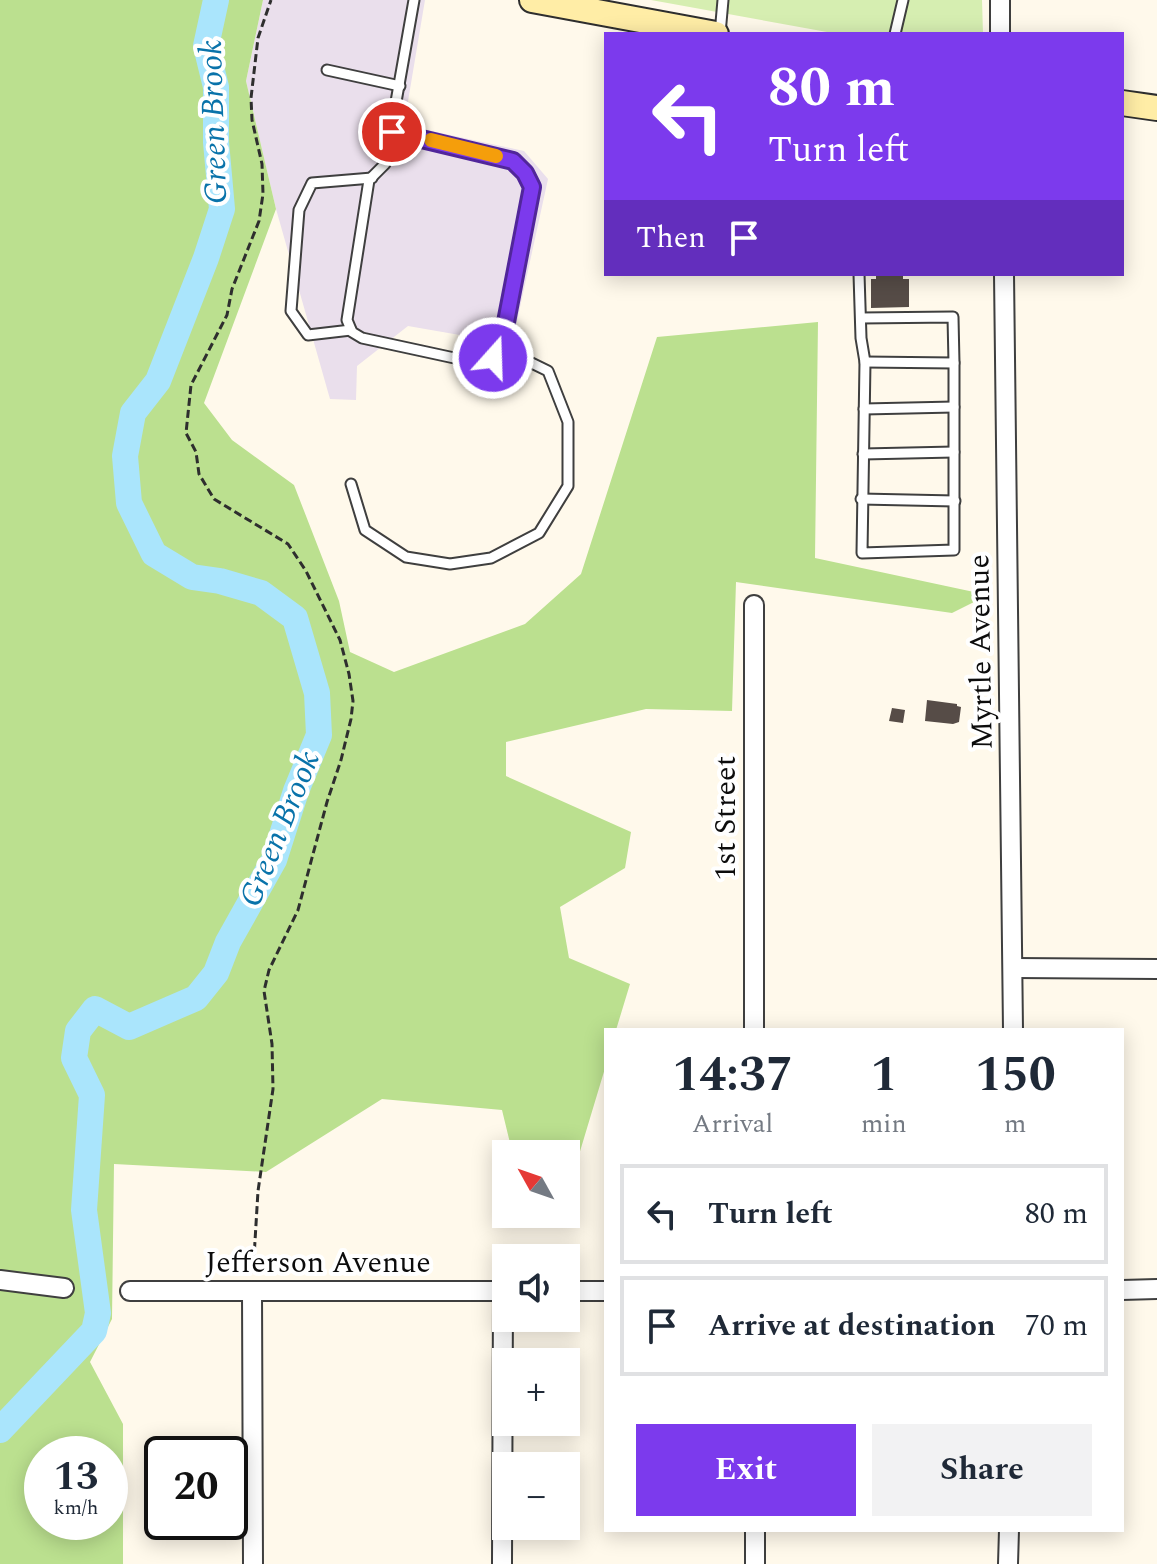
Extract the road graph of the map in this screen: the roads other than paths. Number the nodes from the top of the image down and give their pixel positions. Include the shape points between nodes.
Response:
1 (414, 0) edge
2 (532, 0) edge
3 (723, 0) edge
4 (903, 0) edge
5 (1000, 0) edge
6 (605, 6) edge
7 (710, 32) edge
8 (718, 32) edge
9 (898, 32) edge
10 (1000, 32) edge
11 (327, 70) dead end
12 (400, 86) junction
13 (1124, 103) edge
14 (1157, 108) edge
15 (392, 132) junction
16 (372, 178) junction
17 (859, 276) edge
18 (1004, 276) edge
19 (861, 318) junction
20 (351, 330) junction
21 (501, 348) junction
22 (865, 362) junction
23 (954, 363) junction
24 (954, 407) junction
25 (864, 409) junction
26 (954, 452) junction
27 (863, 454) junction
28 (351, 484) dead end
29 (861, 499) junction
30 (955, 501) junction
31 (754, 605) dead end
32 (1013, 968) junction
33 (1157, 969) edge
34 (754, 1028) edge
35 (1013, 1028) edge
36 (0, 1280) edge
37 (64, 1288) dead end
38 (1157, 1289) edge
39 (1124, 1290) edge
40 (130, 1291) dead end
41 (252, 1291) junction
42 (492, 1291) edge
43 (580, 1291) edge
44 (604, 1291) edge
45 (505, 1332) edge
46 (755, 1532) edge
47 (1009, 1532) edge
48 (253, 1564) edge
49 (502, 1564) edge
50 (755, 1564) edge
51 (1008, 1564) edge

1 - 12 lane
2 - 6 street
3 - 8 lane
4 - 9 lane
5 - 10 street
6 - 7 street
11 - 12 lane
12 - 15 lane
13 - 14 street
15 - 16 lane via 385,164
15 - 21 lane via 513,161 525,173 532,187
16 - 20 lane via 347,320
16 - 20 lane via 312,183 299,210 291,311 308,335
17 - 19 lane
18 - 32 street, Myrtle Avenue
19 - 22 lane
19 - 23 lane via 953,317
20 - 21 lane via 362,338 482,364
21 - 28 lane via 548,371 568,422 568,486 539,533 491,558 450,564 406,557 365,530
22 - 23 lane
22 - 25 lane
23 - 24 lane
24 - 25 lane
24 - 26 lane
25 - 27 lane
26 - 27 lane
26 - 30 lane
27 - 29 lane
29 - 30 lane
29 - 30 lane via 862,553 954,550
31 - 34 street, 1st Street
32 - 33 street
32 - 35 street, Myrtle Avenue
36 - 37 street
38 - 39 street
40 - 41 street, Jefferson Avenue
41 - 42 street, Jefferson Avenue
41 - 48 street
43 - 44 street
45 - 49 street
46 - 50 street
47 - 51 street

